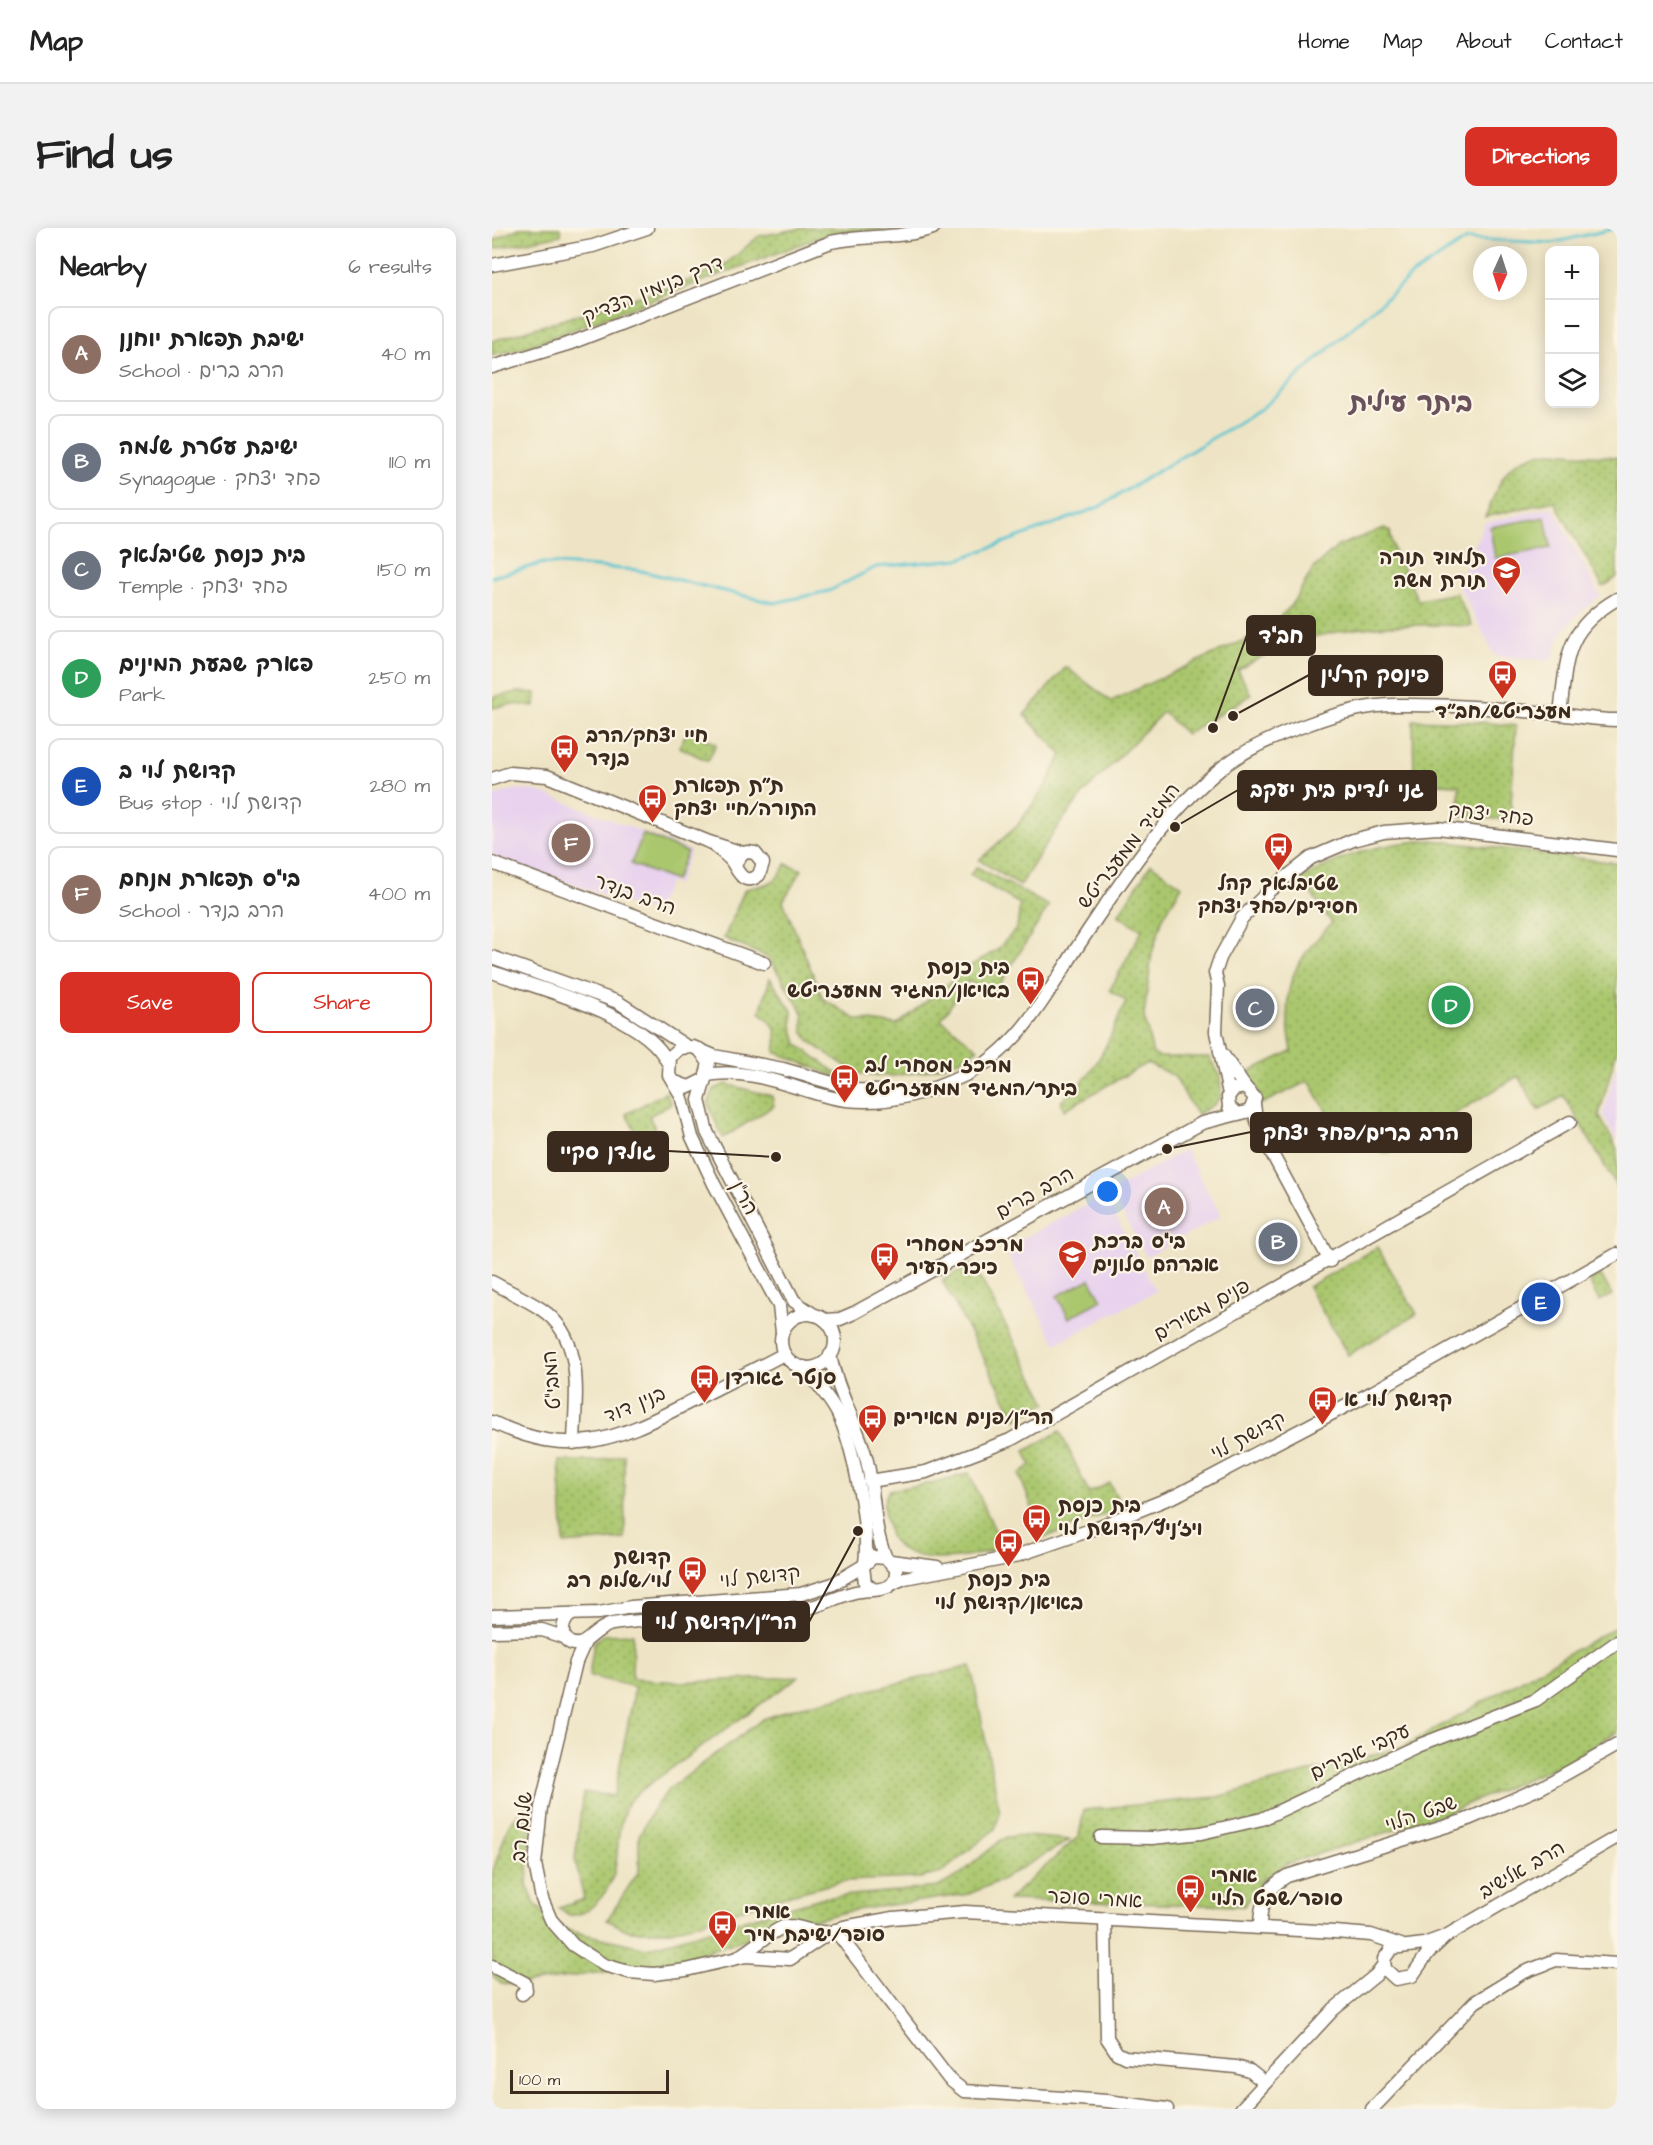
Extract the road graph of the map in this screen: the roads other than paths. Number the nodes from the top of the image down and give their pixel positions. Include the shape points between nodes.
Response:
1 (647, 228) edge
2 (933, 228) edge
3 (492, 265) edge
4 (492, 367) edge
5 (1617, 599) edge
6 (1560, 714) junction
7 (1617, 720) edge
8 (492, 779) edge
9 (709, 842) junction
10 (1617, 850) edge
11 (743, 853) junction
12 (492, 863) edge
13 (735, 866) junction
14 (492, 957) edge
15 (764, 963) dead end
16 (492, 972) edge
17 (686, 1046) junction
18 (699, 1049) junction
19 (1222, 1054) junction
20 (668, 1064) junction
21 (706, 1077) junction
22 (672, 1080) junction
23 (939, 1086) junction
24 (1245, 1087) junction
25 (1228, 1096) junction
26 (1254, 1104) junction
27 (1238, 1114) junction
28 (1570, 1122) dead end
29 (1202, 1124) junction
30 (1263, 1137) junction
31 (1617, 1254) edge
32 (1330, 1261) junction
33 (492, 1282) edge
34 (855, 1313) junction
35 (820, 1317) junction
36 (782, 1332) junction
37 (834, 1336) junction
38 (784, 1354) junction
39 (830, 1355) junction
40 (804, 1367) junction
41 (492, 1422) edge
42 (574, 1443) junction
43 (870, 1481) junction
44 (888, 1559) junction
45 (864, 1565) junction
46 (977, 1566) junction
47 (893, 1583) junction
48 (874, 1590) junction
49 (578, 1614) junction
50 (492, 1616) edge
51 (492, 1631) edge
52 (589, 1638) junction
53 (567, 1640) junction
54 (1617, 1642) edge
55 (572, 1678) junction
56 (1617, 1745) edge
57 (1101, 1837) dead end
58 (1617, 1837) edge
59 (1105, 1919) junction
60 (1260, 1927) junction
61 (798, 1929) junction
62 (833, 1931) junction
63 (773, 1933) junction
64 (1358, 1934) junction
65 (1446, 1936) junction
66 (1404, 1946) junction
67 (800, 1954) junction
68 (779, 1957) junction
69 (736, 1958) junction
70 (1384, 1962) junction
71 (1617, 1964) edge
72 (492, 1966) edge
73 (1418, 1967) junction
74 (1396, 1979) junction
75 (1360, 1988) junction
76 (522, 1994) dead end
77 (1265, 2083) junction
78 (1167, 2109) edge
79 (1241, 2109) edge
80 (1372, 2109) edge

1 - 3 street via 584,248
2 - 4 street, דרך בנימין הצדיק via 903,236 831,242 571,343
5 - 6 street via 1583,623 1574,639 1566,661
6 - 7 street, המגיד ממעזריטש
6 - 23 street, המגיד ממעזריטש via 1372,706 1288,732 1226,765 1186,802 1150,844 1007,1046 974,1070
8 - 9 street via 510,774 547,776
9 - 11 street
9 - 13 street
10 - 19 street, פחד יצחק via 1438,828 1384,832 1311,858 1242,918 1220,958 1215,973 1216,1032
11 - 13 street
11 - 13 street via 759,856 763,867 759,875 744,879
12 - 15 street, הרב בנדר
14 - 17 street via 618,1002
16 - 20 street via 628,1023 658,1046
17 - 18 street
17 - 20 street via 674,1052
18 - 21 street via 709,1063
18 - 23 street, המגיד ממעזריטש via 714,1056 857,1090 898,1092
19 - 24 street, פחד יצחק
19 - 25 street, פחד יצחק
20 - 22 street
21 - 22 street via 689,1087
21 - 23 street, המגיד ממעזריטש via 727,1072 856,1101 897,1099
21 - 35 street, הר"ן via 699,1100 711,1143 794,1300
22 - 36 street, הר"ן via 681,1095 692,1137 779,1306
24 - 25 street via 1234,1089
24 - 26 street via 1254,1096
25 - 27 street via 1229,1107
25 - 29 street, הרב ברים
26 - 27 street via 1250,1111
26 - 30 street
27 - 29 street, הרב ברים
27 - 30 street
28 - 32 street, פנים מאירים
29 - 34 street, הרב ברים
30 - 32 street
31 - 46 street, קדושת לוי via 1209,1479 1088,1531
32 - 43 street, פנים מאירים via 1010,1440 926,1472
33 - 42 street, המבי"ט via 543,1310 570,1343 575,1376
34 - 35 street, הרב ברים via 840,1319
34 - 37 street, הרב ברים
35 - 36 street via 797,1316
35 - 37 street
36 - 38 street
37 - 39 street
38 - 40 street
38 - 42 street, בנין דוד via 642,1427 609,1439
39 - 40 street via 819,1365
39 - 43 street via 861,1438
40 - 45 street via 838,1414 848,1442 863,1519
41 - 42 street, בנין דוד via 541,1440
43 - 44 street via 879,1539
44 - 45 street via 873,1557
44 - 46 street, קדושת לוי via 942,1567
44 - 47 street via 896,1569
45 - 48 street via 865,1583
45 - 49 street, קדושת לוי via 833,1584 801,1594
46 - 47 street, קדושת לוי
47 - 48 street via 884,1590
48 - 52 street, קדושת לוי via 854,1592 804,1609 621,1623 604,1626
49 - 50 street, קדושת לוי
49 - 52 street via 592,1623
49 - 53 street via 563,1623
51 - 53 street via 542,1630
52 - 53 street via 577,1644
52 - 55 street, שלום רב
53 - 55 street, שלום רב via 572,1654
54 - 57 street, עקבי אבירים via 1536,1700 1417,1746 1262,1819 1201,1833
55 - 69 street, שלום רב via 536,1844 537,1880 551,1920 587,1955 629,1972 671,1973
56 - 60 street, שבט הלוי via 1542,1787 1466,1820 1287,1876 1266,1895
58 - 65 street, הרב אלישיב
59 - 60 street, אמרי סופר
59 - 62 street, אמרי סופר via 965,1912 893,1918
59 - 77 street via 1107,2038 1117,2053 1135,2059 1242,2069
60 - 64 street, אמרי סופר
61 - 62 street
61 - 63 street via 787,1925
61 - 67 street via 804,1938
62 - 67 street
62 - 78 street via 949,2079 964,2091
63 - 68 street via 772,1949
63 - 69 street, שלום רב
64 - 66 street
64 - 70 street via 1370,1940
65 - 66 street
65 - 73 street
66 - 70 street via 1392,1948
66 - 73 street via 1418,1957
67 - 68 street via 790,1959
68 - 69 street, שלום רב
70 - 74 street via 1388,1973
70 - 75 street
71 - 80 street via 1556,1960 1521,1974 1475,2002
72 - 76 street via 525,1983
73 - 74 street via 1412,1976
74 - 75 street
75 - 77 street via 1334,2009
77 - 79 street

